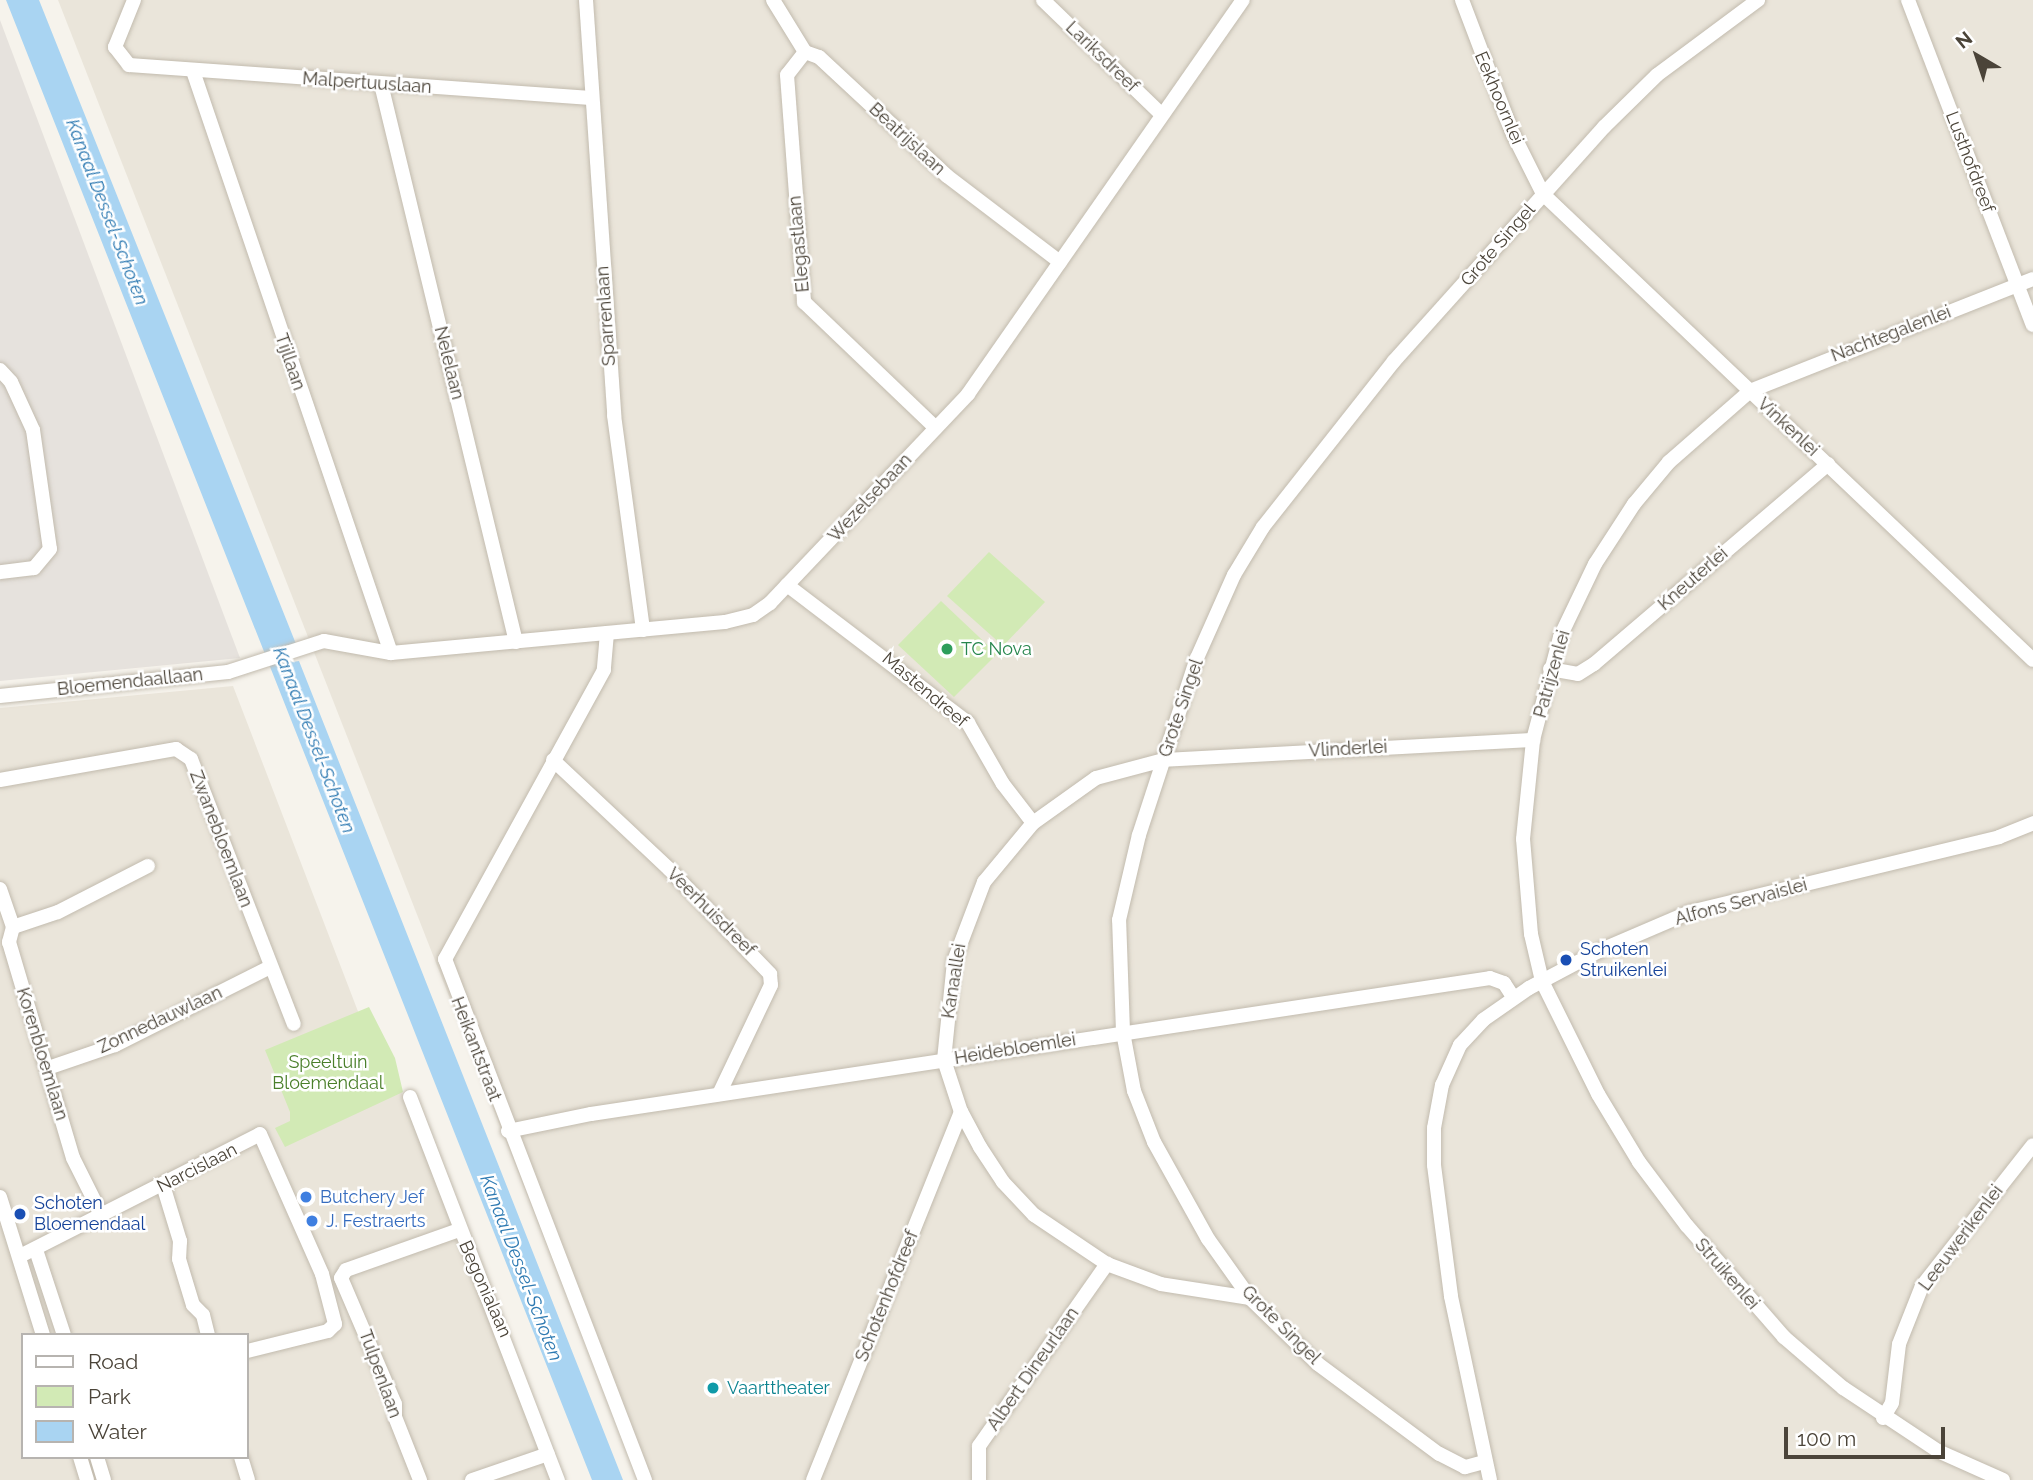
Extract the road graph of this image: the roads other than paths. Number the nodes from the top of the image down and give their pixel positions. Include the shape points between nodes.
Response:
1 (134, 0) edge
2 (586, 0) edge
3 (773, 0) edge
4 (1042, 0) edge
5 (1243, 0) edge
6 (1462, 0) edge
7 (1758, 0) edge
8 (1908, 0) edge
9 (805, 51) junction
10 (193, 71) junction
11 (381, 84) junction
12 (591, 98) junction
13 (1162, 114) junction
14 (1543, 194) junction
15 (1059, 262) junction
16 (2033, 279) edge
17 (2018, 285) junction
18 (2033, 325) edge
19 (0, 370) edge
20 (1750, 391) junction
21 (936, 428) junction
22 (1828, 464) junction
23 (0, 572) edge
24 (787, 585) junction
25 (643, 629) junction
26 (607, 633) junction
27 (516, 642) junction
28 (301, 648) joint
29 (391, 653) junction
30 (2033, 660) edge
31 (1550, 669) junction
32 (0, 696) edge
33 (1533, 740) junction
34 (553, 760) junction
35 (1163, 760) junction
36 (0, 780) edge
37 (2033, 823) edge
38 (1033, 824) junction
39 (148, 866) dead end
40 (0, 889) edge
41 (13, 926) junction
42 (270, 967) junction
43 (1542, 981) junction
44 (1513, 998) junction
45 (294, 1024) dead end
46 (1123, 1032) junction
47 (944, 1060) junction
48 (48, 1068) junction
49 (719, 1094) junction
50 (410, 1097) dead end
51 (961, 1112) junction
52 (508, 1131) junction
53 (260, 1134) joint
54 (2033, 1145) edge
55 (163, 1185) junction
56 (0, 1197) edge
57 (101, 1214) junction
58 (460, 1230) junction
59 (36, 1250) junction
60 (20, 1256) junction
61 (1107, 1264) junction
62 (1250, 1298) junction
63 (42, 1333) edge
64 (63, 1333) edge
65 (208, 1333) edge
66 (248, 1350) edge
67 (1883, 1418) junction
68 (548, 1454) junction
69 (81, 1459) edge
70 (98, 1459) edge
71 (242, 1459) edge
72 (1484, 1462) junction
73 (87, 1480) edge
74 (104, 1480) edge
75 (248, 1480) edge
76 (420, 1480) edge
77 (472, 1480) edge
78 (558, 1480) edge
79 (645, 1480) edge
80 (813, 1480) edge
81 (979, 1480) edge
82 (1490, 1480) edge
83 (2003, 1480) edge

1 - 10 street, Malpertuuslaan via 116,47 122,60
2 - 12 street, Sparrenlaan
3 - 9 street, Beatrijslaan
4 - 13 street, Lariksdreef
5 - 13 street, Wezelsebaan
6 - 14 street, Eekhoornlei via 1513,134
7 - 14 street, Grote Singel via 1657,75
8 - 17 street, Lusthofdreef
9 - 15 street, Beatrijslaan via 819,57 947,176
9 - 21 street, Elegastlaan via 787,75 804,302
10 - 11 street, Malpertuuslaan
10 - 29 street, Tijllaan
11 - 12 street, Malpertuuslaan
11 - 27 street, Nelelaan
12 - 25 street, Sparrenlaan via 613,402
13 - 15 street, Wezelsebaan
14 - 20 street, Vinkenlei
14 - 35 street, Grote Singel via 1394,361 1263,527 1234,575 1197,658
15 - 21 street, Wezelsebaan via 968,394
16 - 17 street, Nachtegalenlei
17 - 18 street, Lusthofdreef
17 - 20 street, Nachtegalenlei
19 - 23 street via 11,382 33,430 50,549 34,568
20 - 22 street, Vinkenlei
20 - 31 street, Patrijzenlei via 1668,462 1634,504 1594,564
21 - 24 street, Wezelsebaan
22 - 30 street, Vinkenlei
22 - 31 street, Kneuterlei via 1594,664 1578,674
24 - 25 street, Wezelsebaan via 753,615
24 - 38 street, Mastendreef via 968,723 1003,784
25 - 26 street, Wezelsebaan
26 - 27 street, Wezelsebaan
26 - 34 street, Heikantstraat via 604,670
27 - 29 street, Wezelsebaan
28 - 29 street, Wezelsebaan via 324,640
28 - 32 street, Bloemendaallaan via 228,672
31 - 33 street, Patrijzenlei
33 - 35 street, Vlinderlei
33 - 43 street, Patrijzenlei via 1522,839 1531,934
34 - 49 street, Veerhuisdreef via 669,869 770,974 771,985
34 - 52 street, Heikantstraat via 444,959
35 - 38 street, Kanaallei via 1096,779
35 - 46 street, Grote Singel via 1119,919
36 - 42 street, Zwanebloemlaan via 176,749 191,759
37 - 43 street, Alfons Servaislei via 1999,837 1690,912
38 - 47 street, Kanaallei via 984,882 962,931 947,1003
39 - 41 street via 58,912
40 - 41 street, Korenbloemlaan
41 - 48 street, Korenbloemlaan via 9,943
42 - 45 street, Zwanebloemlaan
42 - 48 street, Zonnedauwlaan via 115,1045
43 - 44 street, Alfons Servaislei
43 - 67 street, Struikenlei via 1598,1094 1686,1226 1784,1337
44 - 46 street, Heidebloemlei via 1504,984 1490,978
44 - 72 street, Alfons Servaislei via 1460,1045 1442,1085 1434,1128 1434,1165 1451,1296
46 - 47 street, Heidebloemlei
46 - 62 street, Grote Singel via 1134,1091 1154,1142 1208,1239
47 - 49 street, Heidebloemlei
47 - 51 street, Kanaallei
48 - 57 street, Korenbloemlaan via 73,1158
49 - 52 street, Heidebloemlei
50 - 58 street, Begonialaan
51 - 61 street, Kanaallei via 1003,1182 1034,1215
51 - 80 street, Schotenhofdreef
52 - 79 street, Heikantstraat
53 - 55 street, Narcislaan
53 - 66 street, Tulpenlaan via 322,1274 335,1324 328,1331
54 - 67 street, Leeuwerikenlei via 1922,1286 1899,1344 1892,1403
55 - 57 street, Narcislaan
55 - 65 street via 180,1241 178,1259
56 - 60 street
57 - 59 street, Narcislaan
58 - 68 street, Begonialaan via 508,1342
58 - 76 street, Tulpenlaan via 346,1270 341,1278 369,1338
59 - 60 street, Narcislaan
59 - 64 street
60 - 63 street
61 - 62 street, Kanaallei via 1161,1284
61 - 81 street, Albert Dineurlaan via 979,1446
62 - 72 street, Grote Singel via 1318,1364 1423,1443 1465,1467
67 - 83 street, Struikenlei via 1938,1451
68 - 77 street
68 - 78 street, Begonialaan
69 - 73 street
70 - 74 street
71 - 75 street
72 - 82 street, Alfons Servaislei

